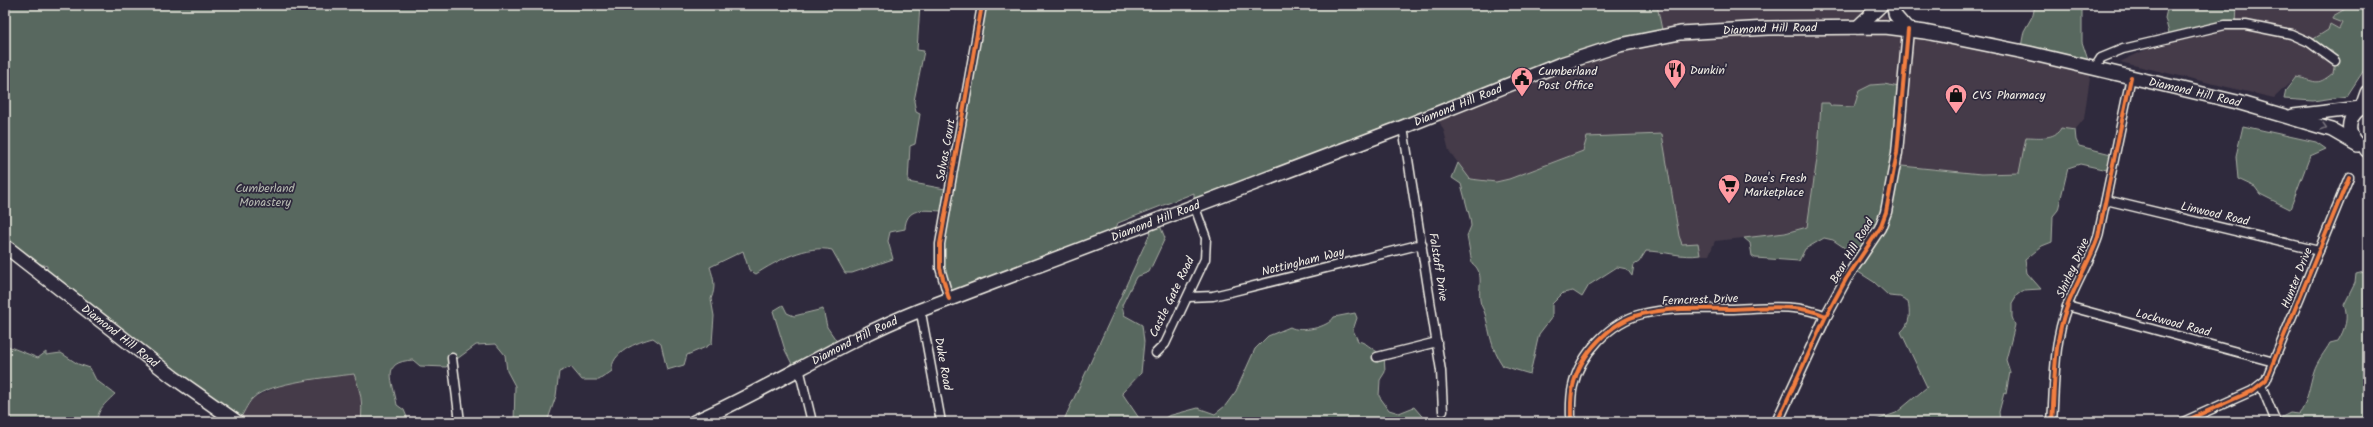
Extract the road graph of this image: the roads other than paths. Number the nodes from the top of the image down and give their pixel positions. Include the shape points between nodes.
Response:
1 (982, 5) edge
2 (1880, 5) edge
3 (1893, 5) edge
4 (1858, 27) junction
5 (1908, 30) junction
6 (2335, 61) dead end
7 (2094, 69) junction
8 (2131, 77) junction
9 (2365, 104) edge
10 (2287, 116) junction
11 (1403, 127) junction
12 (2365, 148) edge
13 (2349, 177) dead end
14 (2106, 200) junction
15 (1194, 205) junction
16 (1422, 244) junction
17 (5, 246) edge
18 (2319, 251) junction
19 (1188, 297) junction
20 (949, 299) junction
21 (2067, 306) junction
22 (918, 311) junction
23 (1826, 316) junction
24 (1437, 342) junction
25 (1156, 353) dead end
26 (1377, 357) dead end
27 (452, 358) dead end
28 (2274, 362) junction
29 (799, 368) junction
30 (2260, 385) junction
31 (1443, 411) dead end
32 (237, 422) edge
33 (460, 422) edge
34 (694, 422) edge
35 (812, 422) edge
36 (941, 422) edge
37 (1571, 422) edge
38 (1777, 422) edge
39 (2052, 422) edge
40 (2183, 422) edge
41 (2276, 422) edge

1 - 20 street, Salvas Court via 940,244 940,268
2 - 4 main road
3 - 5 main road via 1895,14
4 - 5 main road, Diamond Hill Road
4 - 11 main road, Diamond Hill Road via 1715,30 1642,40 1600,50 1561,64
5 - 7 main road, Diamond Hill Road via 1964,39
5 - 23 street, Bear Hill Road via 1897,153 1886,212 1880,228 1846,279
6 - 7 street via 2309,42 2291,34 2261,26 2225,25 2123,49 2101,58
7 - 8 main road, Diamond Hill Road
8 - 10 main road, Diamond Hill Road
8 - 14 street, Shirley Drive
9 - 10 main road, Diamond Hill Road
9 - 12 main road via 2354,114 2350,124 2351,136
10 -> 12 main road, Diamond Hill Road via 2332,130
11 - 15 main road, Diamond Hill Road
11 - 16 street, Falstaff Drive
13 - 18 street, Hunter Drive
14 - 18 street, Linwood Road
14 - 21 street, Shirley Drive via 2092,255
15 - 19 street, Castle Gate Road via 1207,248 1205,259
15 - 20 main road, Diamond Hill Road
16 - 19 street, Nottingham Way via 1214,296
16 - 24 street, Falstaff Drive
17 - 32 main road, Diamond Hill Road via 173,377
18 - 28 street, Hunter Drive
19 - 25 street, Castle Gate Road via 1164,344
20 - 22 main road, Diamond Hill Road
21 - 28 street, Lockwood Road
21 - 39 street, Shirley Drive via 2059,337
22 - 29 main road, Diamond Hill Road via 870,330
22 - 36 street, Duke Road via 922,318
23 - 37 street, Ferncrest Drive via 1800,308 1665,310 1636,316 1610,330 1583,361 1572,390
23 - 38 street, Bear Hill Road
24 - 26 street
24 - 31 street, Falstaff Drive
27 - 33 street
28 - 30 street, Hunter Drive via 2270,373
29 - 34 main road, Diamond Hill Road via 739,402
29 - 35 street
30 - 40 street
30 - 41 street

